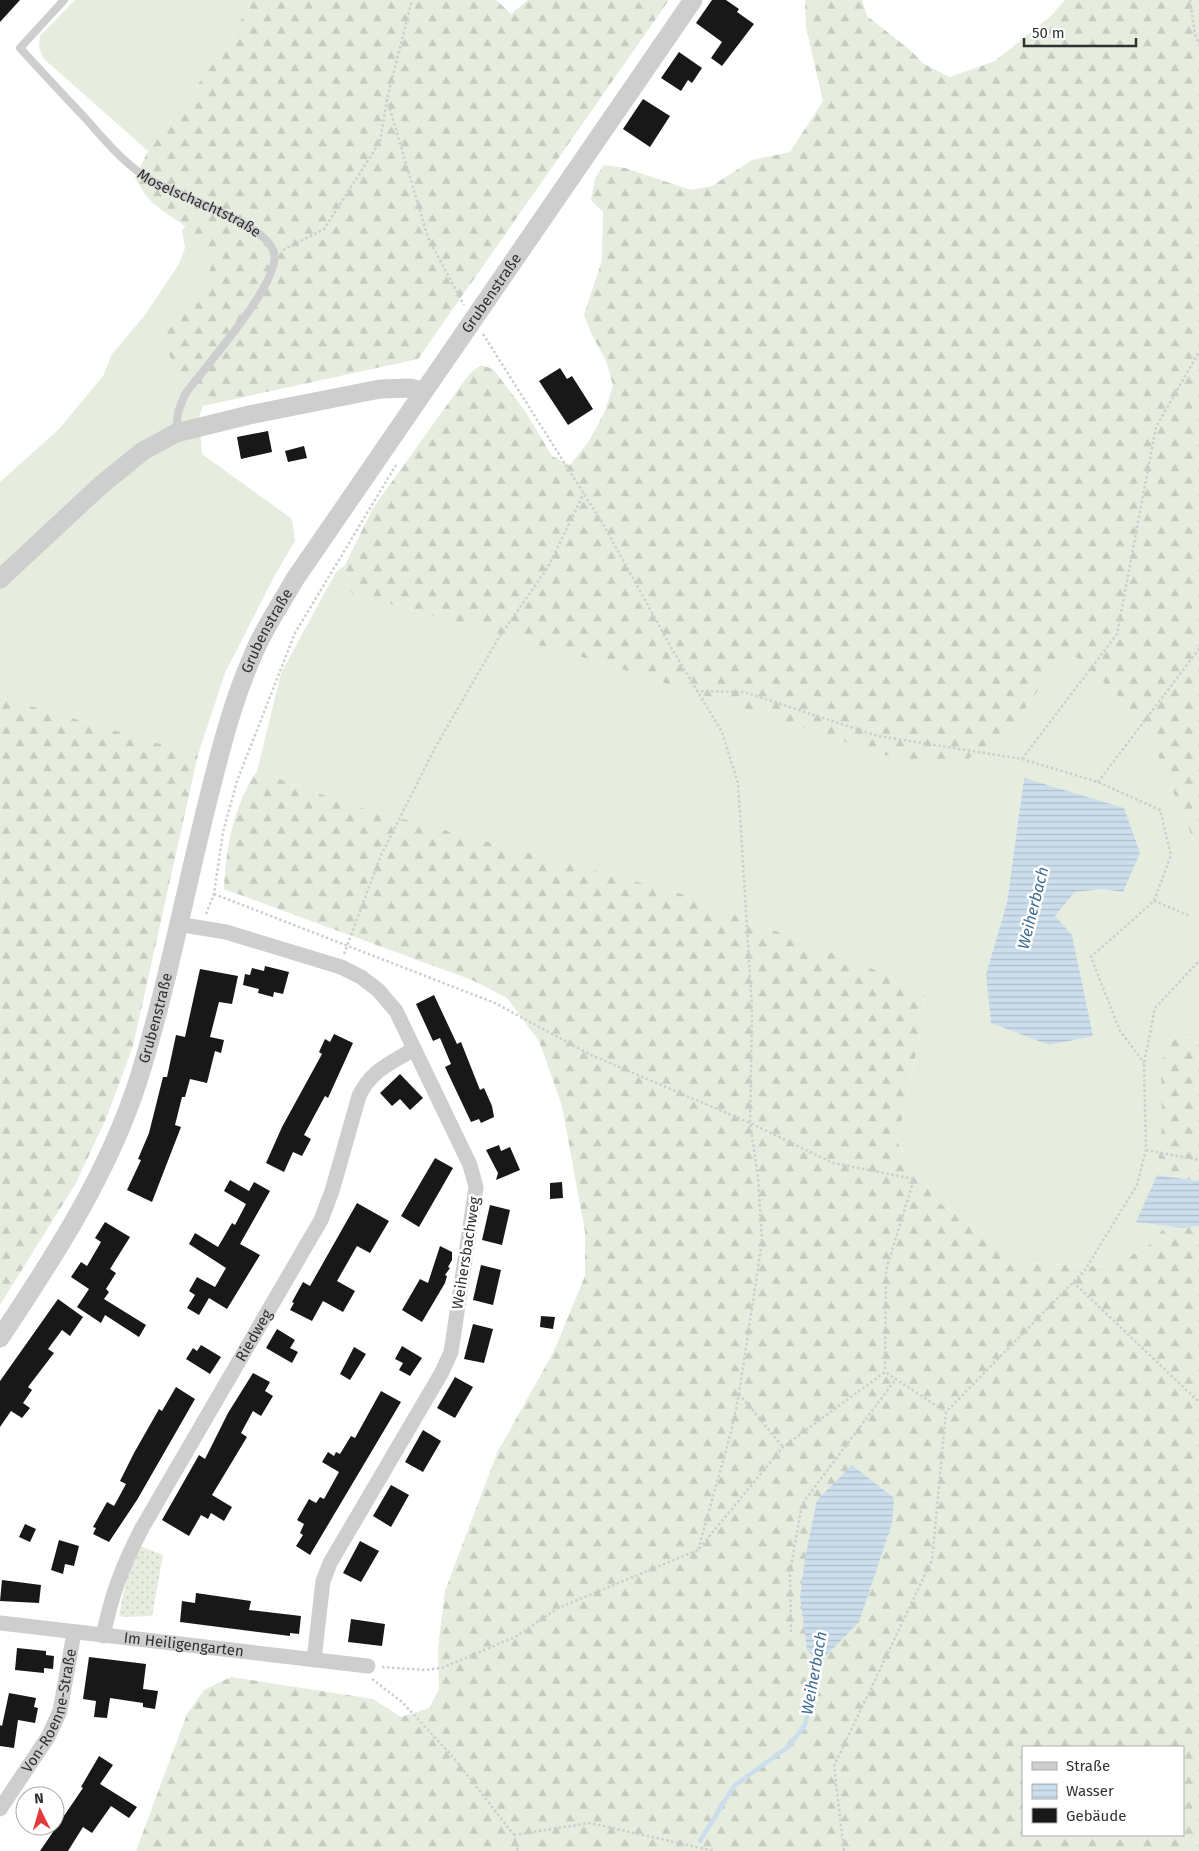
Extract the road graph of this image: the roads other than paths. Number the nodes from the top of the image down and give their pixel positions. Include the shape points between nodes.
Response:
1 (64, 0) edge
2 (693, 0) edge
3 (423, 391) junction
4 (176, 433) junction
5 (0, 579) edge
6 (178, 924) junction
7 (414, 1049) junction
8 (0, 1338) edge
9 (0, 1624) edge
10 (74, 1633) junction
11 (103, 1636) junction
12 (314, 1660) junction
13 (362, 1666) road end
14 (0, 1808) edge

1 - 4 lane, Moselschachtstraße via 20,48 117,154 155,183 252,227 268,241 275,254 273,274 261,296 185,394 178,412
2 - 3 street, Grubenstraße
3 - 4 street via 380,389
3 - 6 street, Grubenstraße via 295,579 253,653 234,702
4 - 5 street via 143,451 101,485
6 - 7 street, Weihersbachweg via 226,932 340,967 361,977 378,990 396,1011
6 - 8 street, Grubenstraße via 148,1046 119,1132 70,1229
7 - 11 street, Riedweg via 366,1081 320,1220 142,1528 114,1590
7 - 12 street, Weihersbachweg via 470,1166 476,1187 451,1352 330,1563 323,1581
9 - 10 street, Im Heiligengarten
10 - 11 street, Im Heiligengarten
10 - 14 street, Von-Roenne-Straße via 60,1711 48,1737
11 - 12 street, Im Heiligengarten
12 - 13 street, Im Heiligengarten

